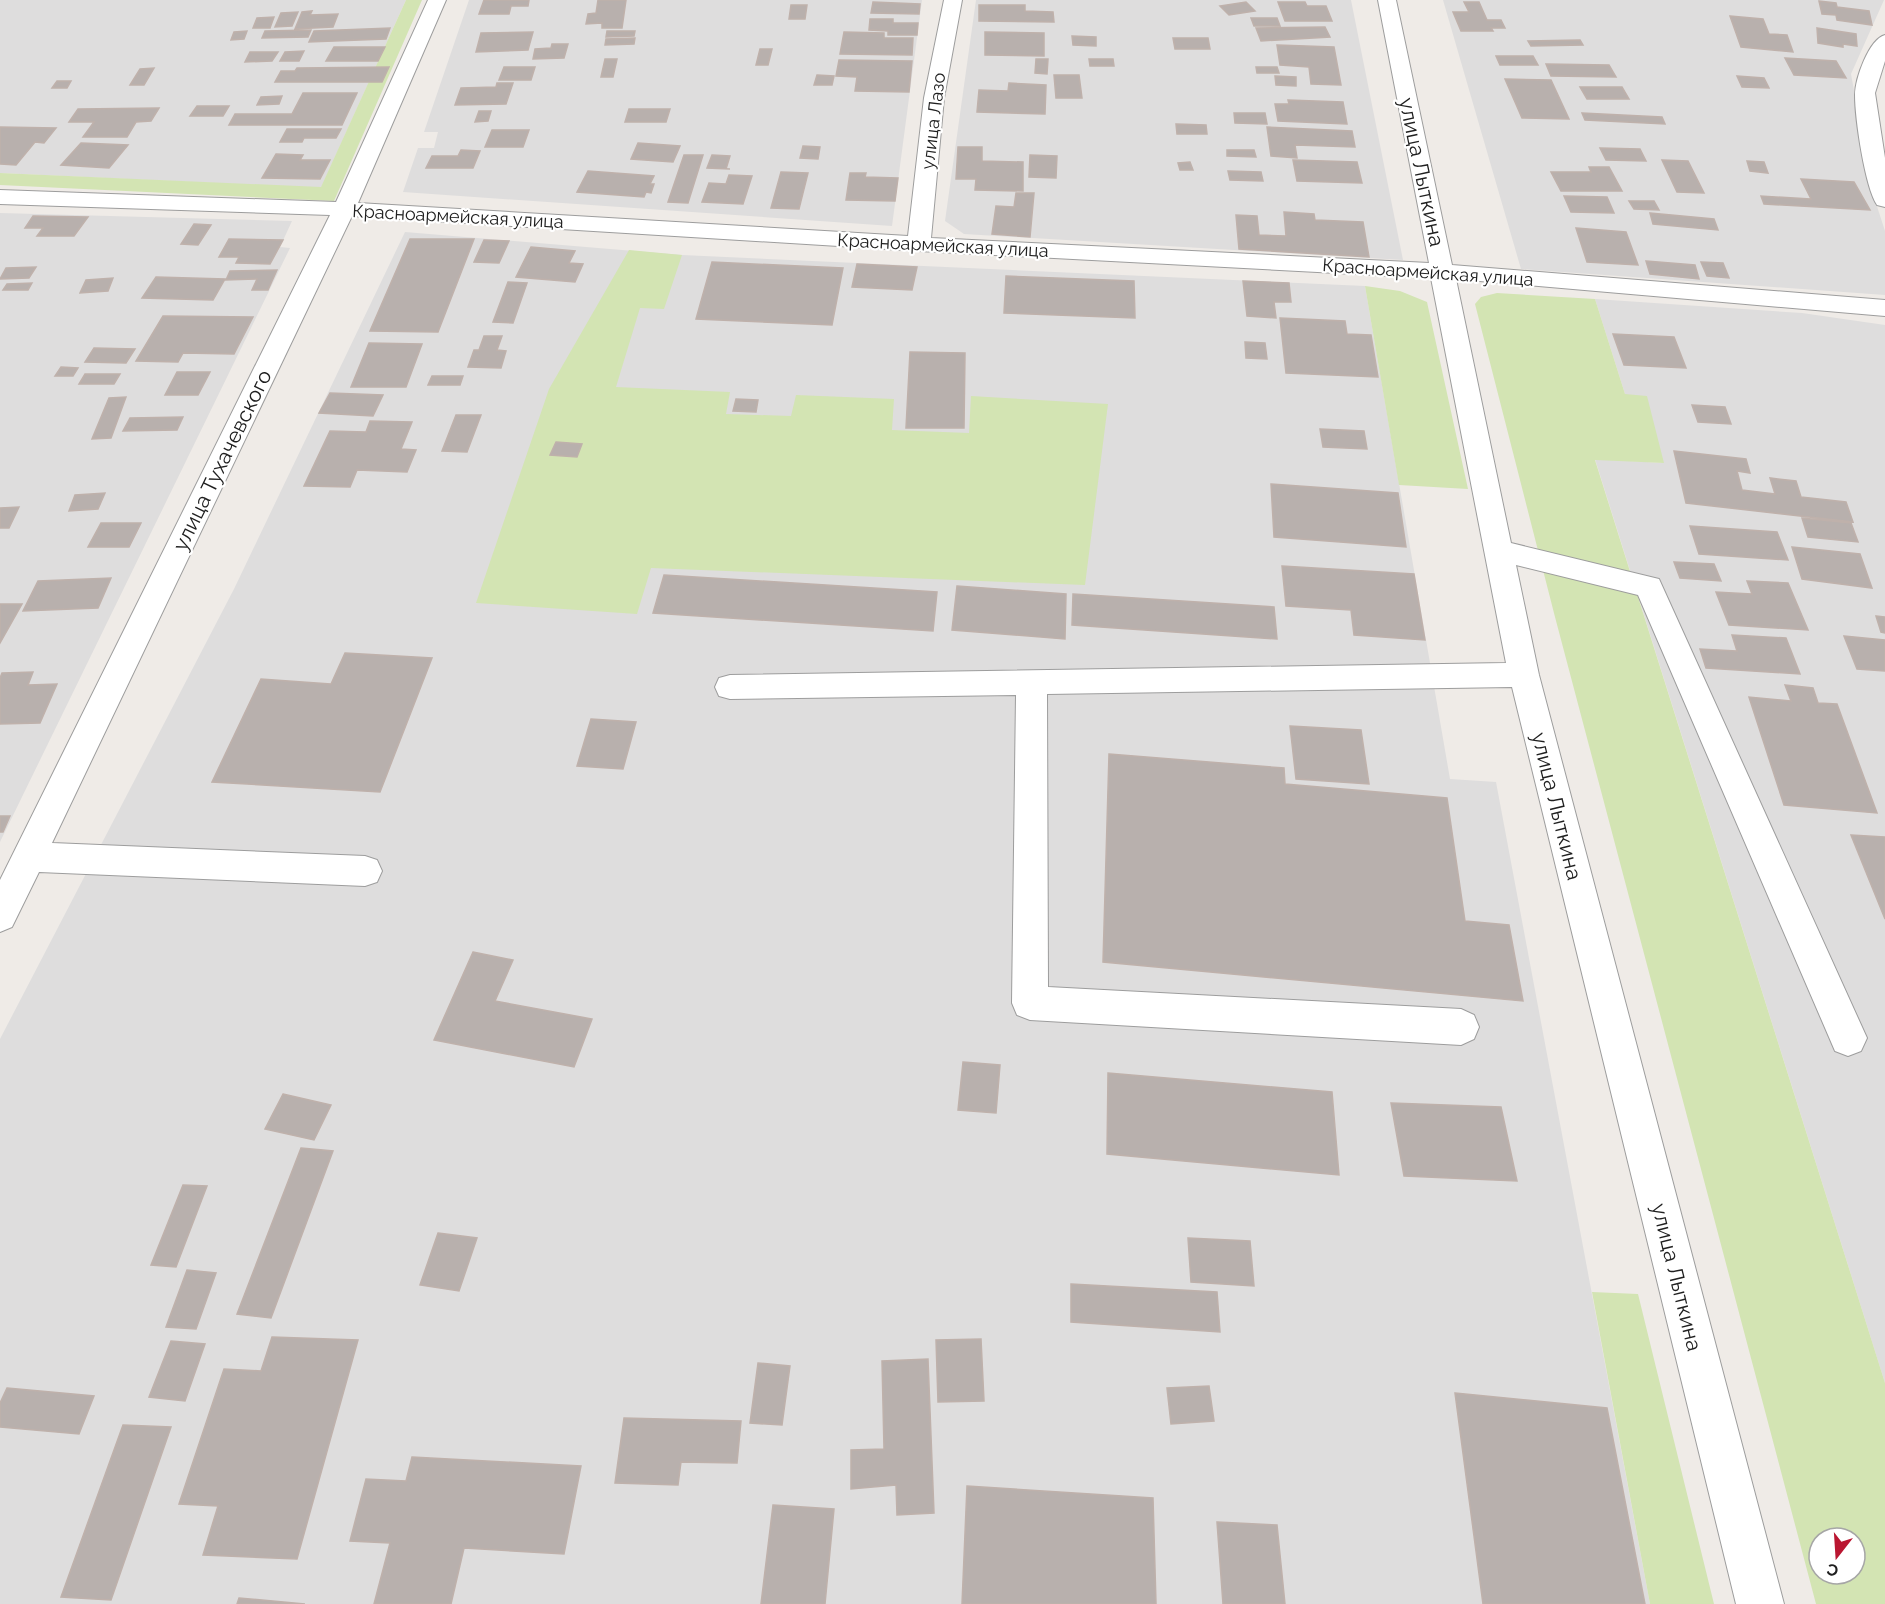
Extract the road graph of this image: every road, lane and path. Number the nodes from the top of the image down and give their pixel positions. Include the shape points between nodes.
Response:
1 (437, 0) edge
2 (953, 0) edge
3 (1387, 0) edge
4 (1885, 41) edge
5 (0, 196) edge
6 (1885, 200) edge
7 (344, 209) junction
8 (919, 244) junction
9 (1443, 271) junction
10 (1885, 308) edge
11 (1499, 550) junction
12 (1524, 675) junction
13 (1032, 684) junction
14 (730, 687) dead end
15 (29, 858) junction
16 (365, 871) dead end
17 (0, 916) edge
18 (1461, 1027) dead end
19 (1848, 1038) dead end
20 (1760, 1604) edge

1 - 7 street, улица Тухачевского
2 - 8 street, улица Лазо via 934,98
3 - 9 street, улица Лыткина
4 - 6 street via 1879,48 1865,93 1878,185
5 - 7 street, Красноармейская улица
7 - 8 street, Красноармейская улица
7 - 15 street, улица Тухачевского
8 - 9 street, Красноармейская улица
9 - 10 street, Красноармейская улица
9 - 11 street, улица Лыткина
11 - 12 street, улица Лыткина
11 - 19 street via 1649,587
12 - 13 street
12 - 20 street, улица Лыткина
13 - 14 street
13 - 18 street via 1030,1003
15 - 16 street
15 - 17 street, улица Тухачевского

